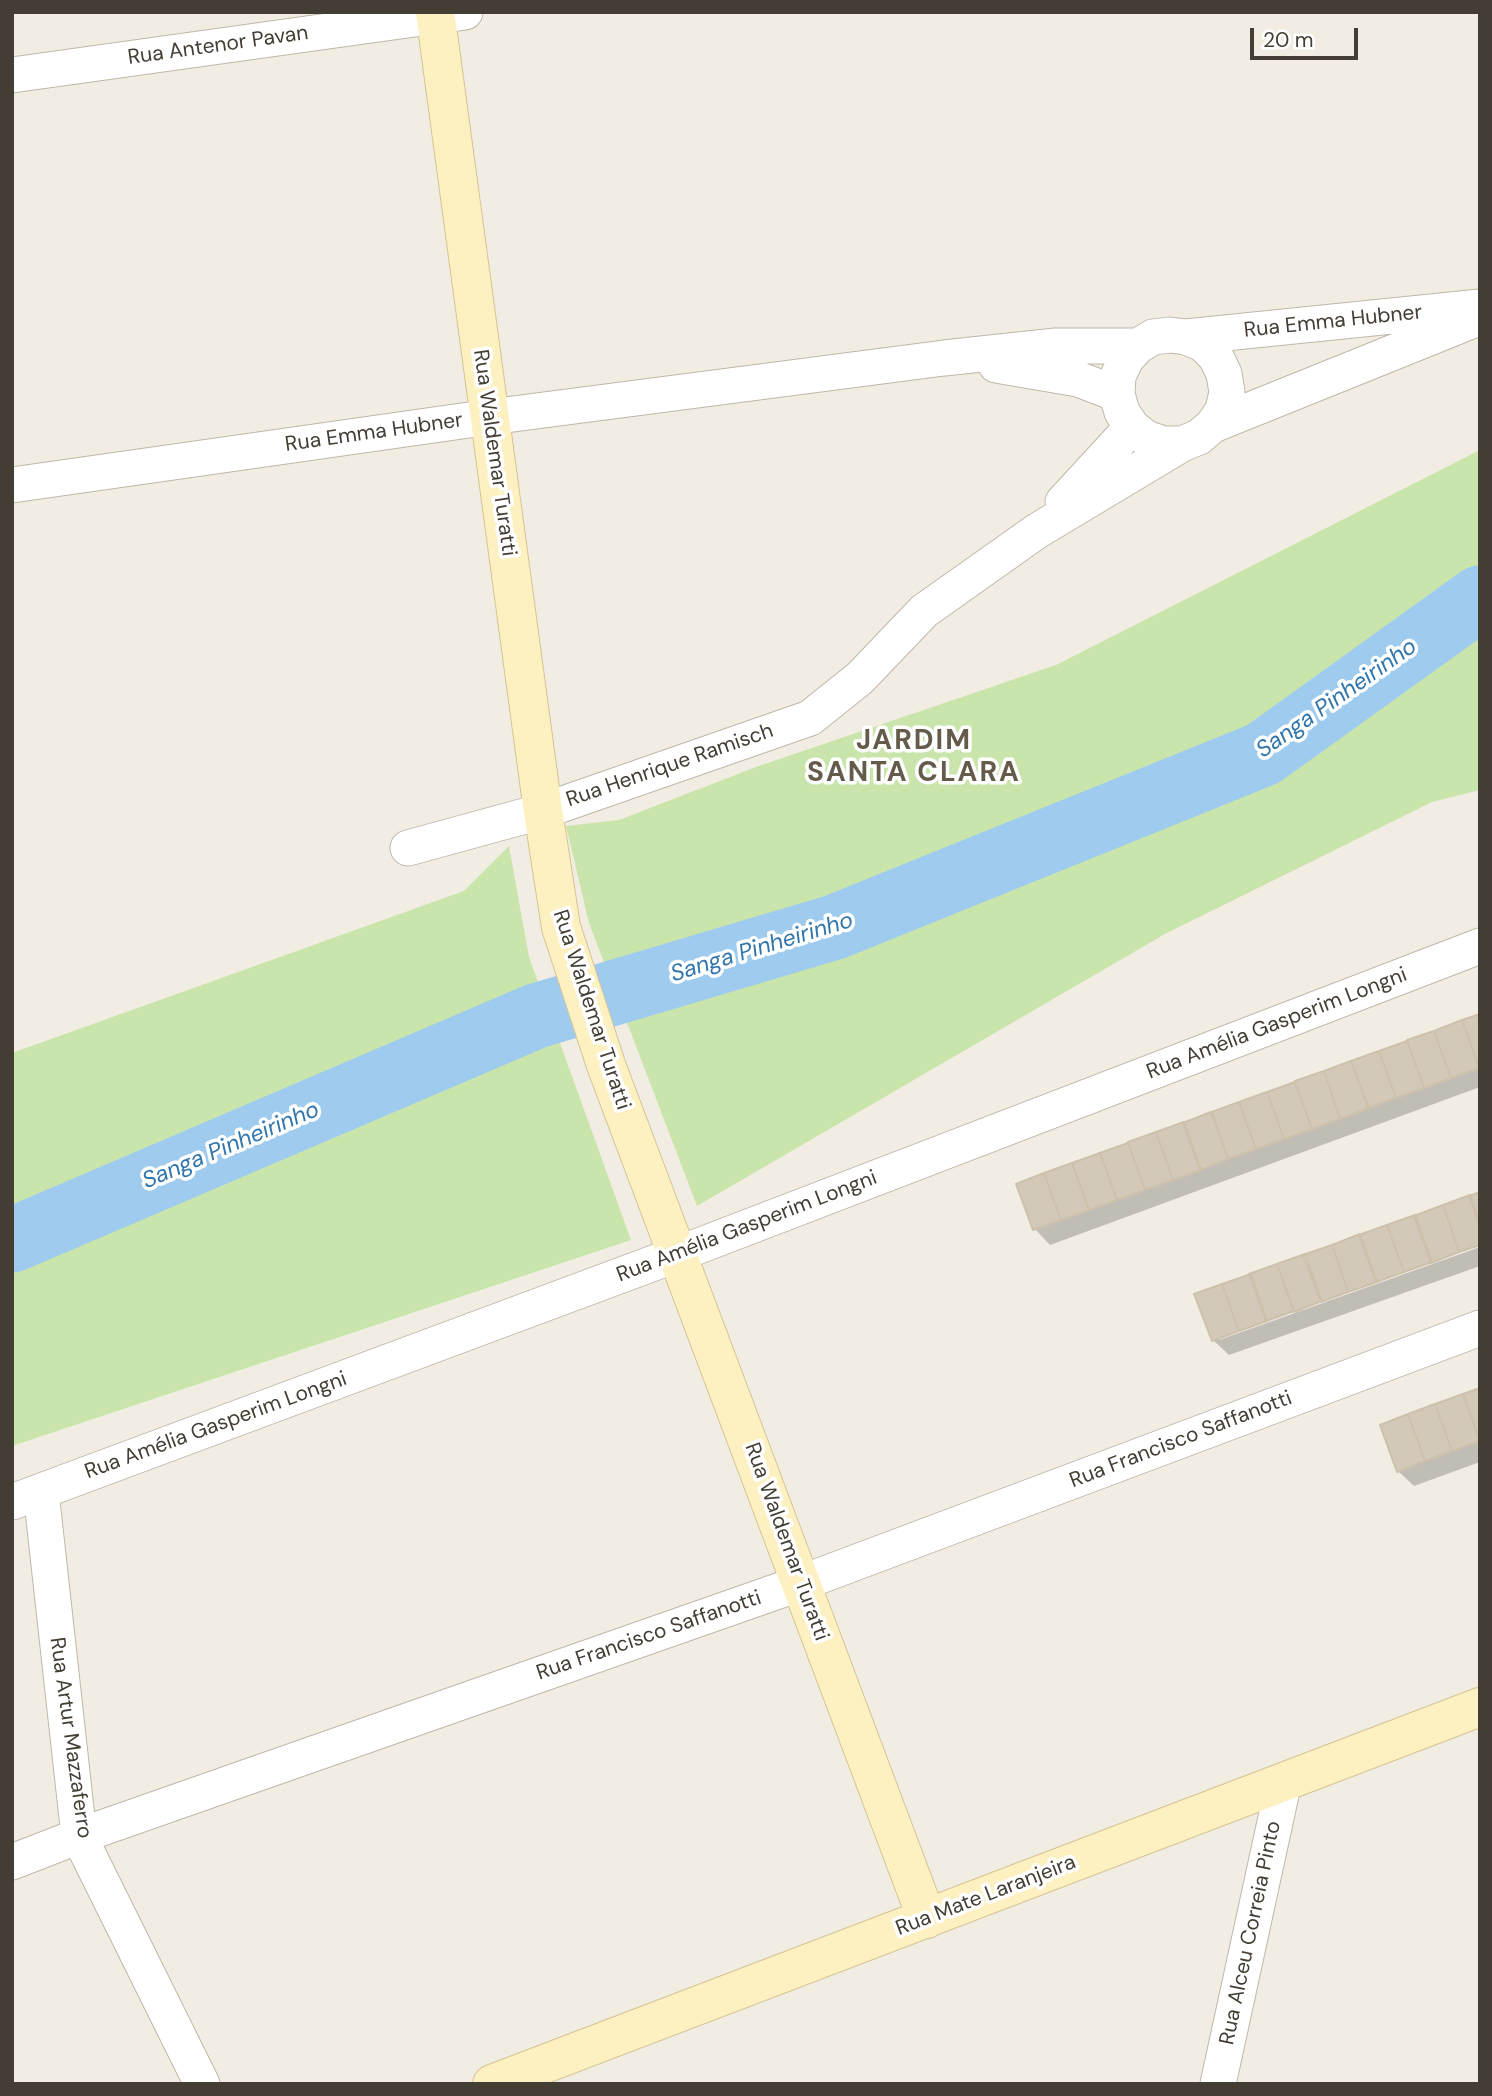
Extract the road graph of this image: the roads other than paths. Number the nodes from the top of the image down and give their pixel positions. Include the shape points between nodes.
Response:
1 (445, 14) edge
2 (12, 75) edge
3 (1480, 307) edge
4 (1480, 318) edge
5 (1186, 337) junction
6 (1138, 346) junction
7 (944, 358) junction
8 (1117, 394) junction
9 (490, 417) junction
10 (1213, 425) junction
11 (1132, 428) junction
12 (1182, 444) junction
13 (12, 485) edge
14 (1037, 531) junction
15 (543, 811) junction
16 (408, 848) dead end
17 (1480, 946) edge
18 (678, 1254) junction
19 (1480, 1328) edge
20 (27, 1497) edge
21 (801, 1583) junction
22 (1480, 1707) edge
23 (1284, 1782) junction
24 (79, 1836) junction
25 (12, 1862) edge
26 (927, 1919) junction
27 (202, 2084) edge
28 (492, 2084) edge
29 (1218, 2084) edge

1 - 2 street, Rua Antenor Pavan
1 - 9 street, Rua Waldemar Turatti
3 - 5 street, Rua Emma Hubner
4 - 10 street, Rua Emma Hubner
5 - 6 street via 1153,337
5 - 10 street via 1203,344 1224,374 1227,392
6 - 7 street, Rua Emma Hubner via 1056,346
6 - 8 street via 1118,376
7 - 8 street, Rua Emma Hubner via 1066,377
7 - 9 street, Rua Emma Hubner
8 - 11 street
9 - 13 street, Rua Emma Hubner
9 - 15 street, Rua Waldemar Turatti
10 - 12 street
11 - 12 street via 1164,444
11 - 14 street, Rua Henrique Ramisch
12 - 14 street, Rua Henrique Ramisch
14 - 15 street, Rua Henrique Ramisch via 924,611 860,678 810,718
15 - 16 street, Rua Henrique Ramisch
15 - 18 street, Rua Waldemar Turatti via 561,927 606,1065
17 - 18 street, Rua Amélia Gasperim Longni
18 - 20 street, Rua Amélia Gasperim Longni
18 - 21 street, Rua Waldemar Turatti
19 - 21 street, Rua Francisco Saffanotti
20 - 24 street, Rua Artur Mazzaferro
21 - 24 street, Rua Francisco Saffanotti
21 - 26 street, Rua Waldemar Turatti
22 - 23 street, Rua Mate Laranjeira
23 - 26 street, Rua Mate Laranjeira
23 - 29 street, Rua Alceu Correia Pinto
24 - 25 street, Rua Francisco Saffanotti
24 - 27 street, Rua Artur Mazzaferro
26 - 28 street, Rua Mate Laranjeira

